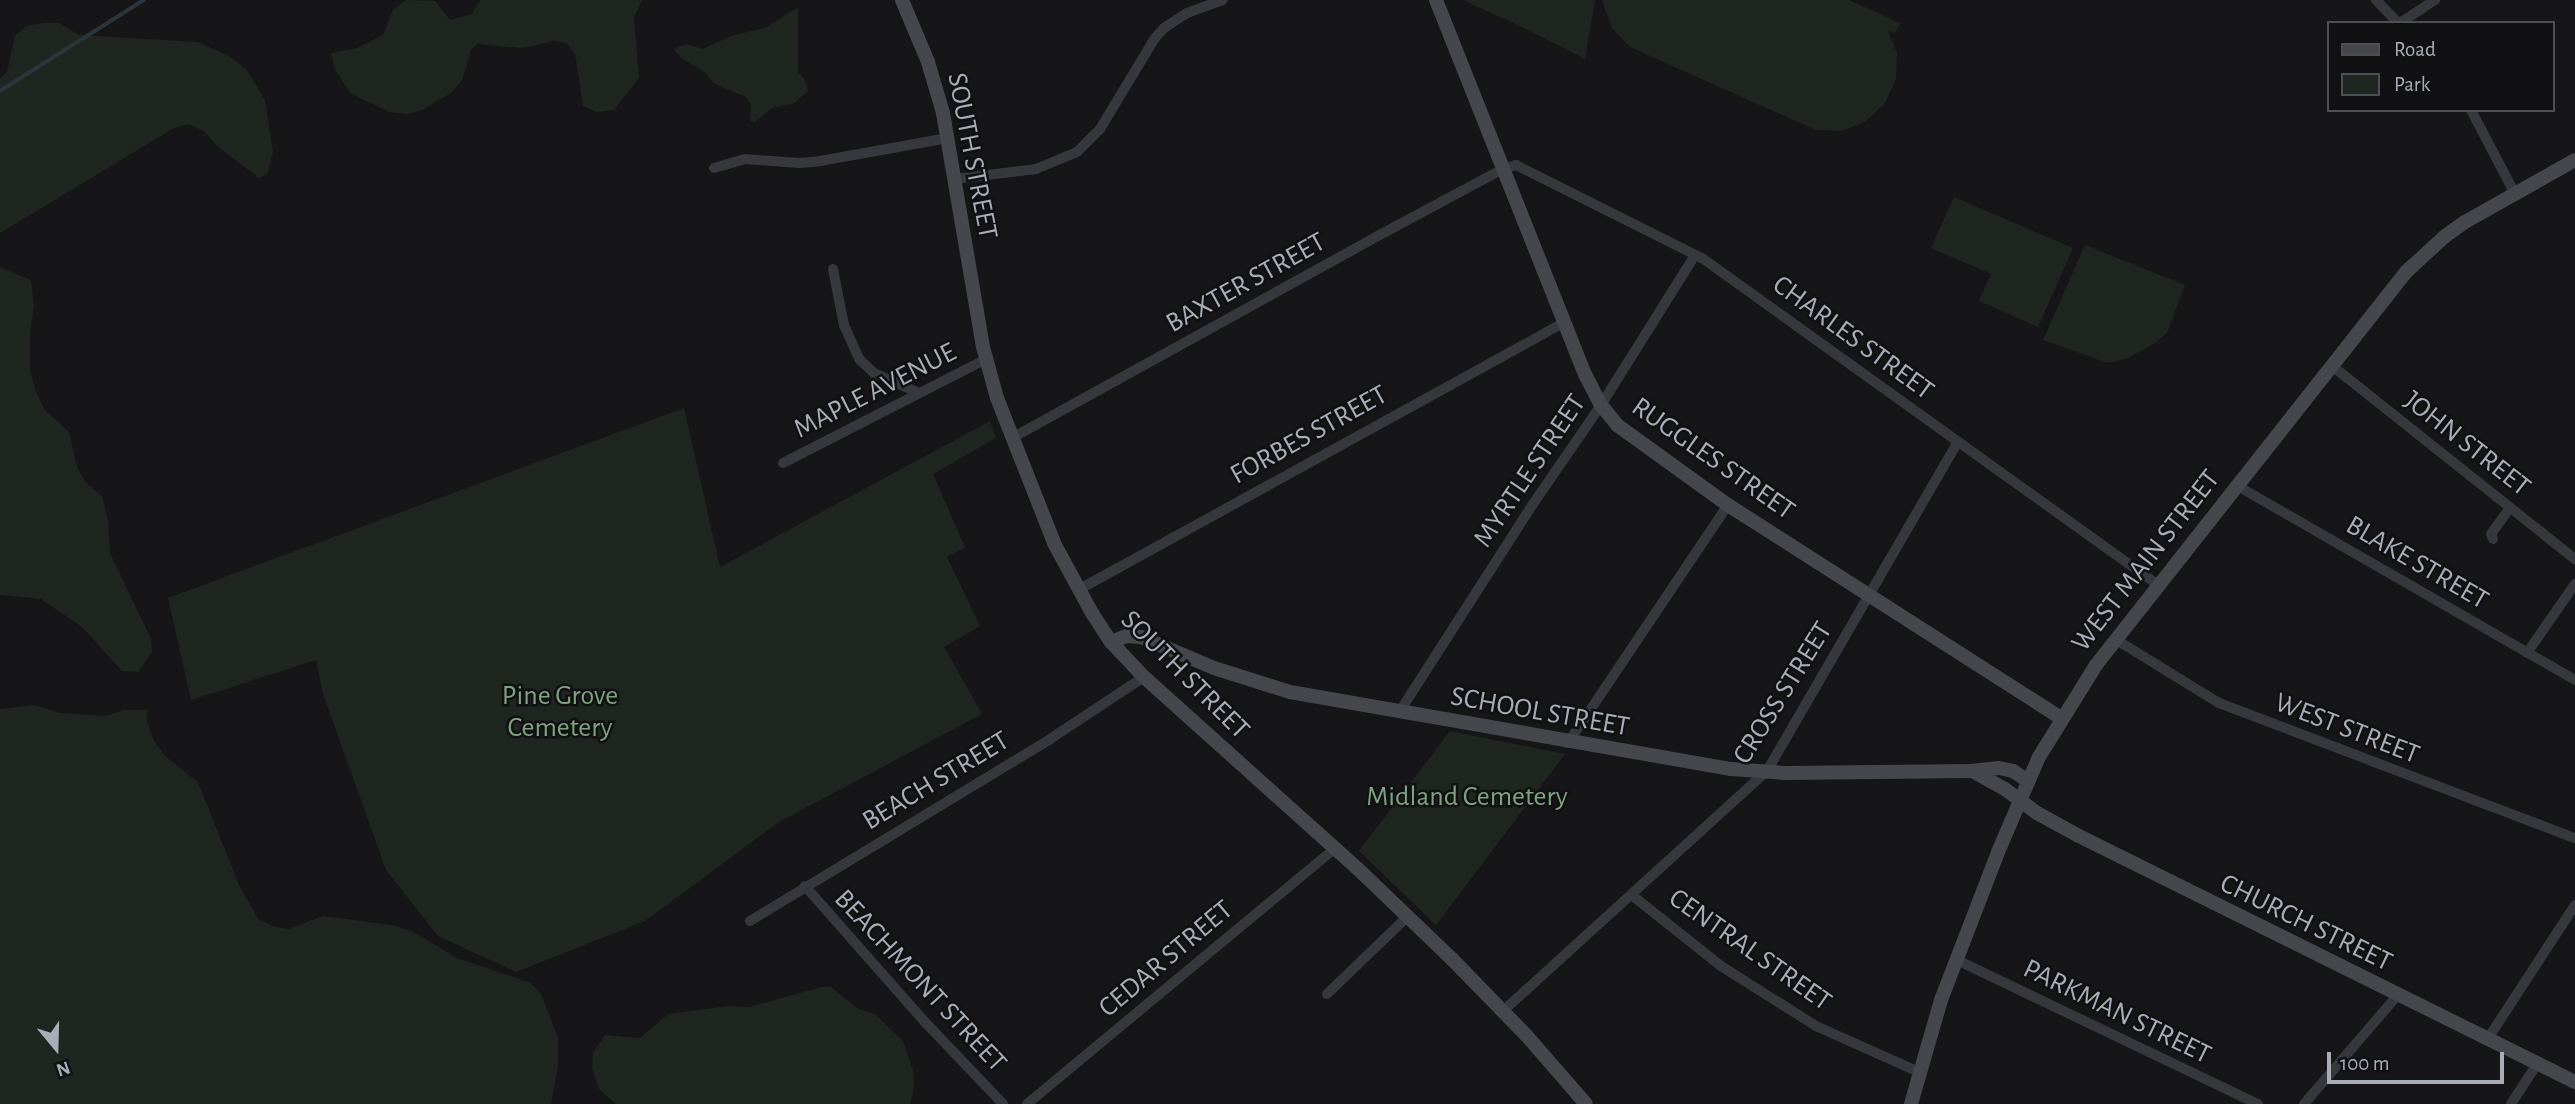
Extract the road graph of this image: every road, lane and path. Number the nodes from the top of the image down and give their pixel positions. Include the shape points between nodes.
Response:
1 (902, 0) edge
2 (1223, 0) edge
3 (1436, 0) edge
4 (2376, 0) edge
5 (2435, 0) edge
6 (2397, 21) edge
7 (2402, 21) edge
8 (2472, 112) edge
9 (948, 138) junction
10 (2575, 160) edge
11 (714, 168) dead end
12 (1503, 169) junction
13 (954, 179) junction
14 (2514, 192) junction
15 (1695, 255) junction
16 (833, 269) dead end
17 (1564, 322) junction
18 (986, 359) junction
19 (2331, 365) junction
20 (919, 393) junction
21 (1601, 405) junction
22 (1012, 439) junction
23 (1958, 442) junction
24 (783, 463) dead end
25 (2236, 485) junction
26 (1728, 505) junction
27 (2510, 508) junction
28 (2493, 539) dead end
29 (2575, 559) edge
30 (2575, 584) edge
31 (2158, 585) junction
32 (1078, 590) junction
33 (1870, 594) junction
34 (2115, 639) junction
35 (1111, 642) junction
36 (2527, 653) junction
37 (1143, 677) junction
38 (2575, 680) edge
39 (1400, 711) junction
40 (2061, 718) junction
41 (1568, 743) junction
42 (1768, 771) junction
43 (1972, 771) junction
44 (2028, 781) junction
45 (2020, 801) junction
46 (2575, 838) edge
47 (1335, 849) junction
48 (805, 887) junction
49 (1633, 896) junction
50 (2575, 905) edge
51 (1408, 916) junction
52 (750, 921) dead end
53 (1957, 960) junction
54 (1327, 994) dead end
55 (2397, 996) junction
56 (1503, 1011) junction
57 (2487, 1040) junction
58 (2537, 1064) junction
59 (1919, 1072) junction
60 (2575, 1082) edge
61 (1003, 1104) edge
62 (1027, 1104) edge
63 (1586, 1104) edge
64 (1911, 1104) edge
65 (2258, 1104) edge
66 (2304, 1104) edge
67 (2511, 1104) edge

1 - 9 street, SOUTH STREET via 936,87
2 - 13 street via 1187,13 1164,28 1100,129 1076,152 1035,169
3 - 12 street, RUGGLES STREET
4 - 6 street
5 - 7 street
8 - 14 street
9 - 11 street via 820,161 745,159
9 - 13 street, SOUTH STREET
10 - 14 street, WEST MAIN STREET
12 - 15 street, CHARLES STREET via 1516,165
12 - 17 street, RUGGLES STREET
12 - 22 street, BAXTER STREET
13 - 18 street, SOUTH STREET
14 - 19 street, WEST MAIN STREET via 2424,254
15 - 21 street, MYRTLE STREET
15 - 23 street, CHARLES STREET
16 - 20 street via 844,325 859,359 874,373
17 - 21 street, RUGGLES STREET
17 - 32 street, FORBES STREET
18 - 20 street, MAPLE AVENUE
18 - 22 street, SOUTH STREET
19 - 25 street, WEST MAIN STREET
19 - 27 street, JOHN STREET
20 - 24 street, MAPLE AVENUE
21 - 26 street, RUGGLES STREET via 1635,440
21 - 39 street, MYRTLE STREET
22 - 32 street, SOUTH STREET
23 - 31 street, CHARLES STREET
23 - 33 street, CROSS STREET
25 - 31 street, WEST MAIN STREET
25 - 36 street, BLAKE STREET
26 - 33 street, RUGGLES STREET
26 - 41 street
27 - 28 street via 2491,534
27 - 29 street, JOHN STREET
30 - 36 street
31 - 34 street, WEST MAIN STREET
32 - 35 street, SOUTH STREET
33 - 40 street, RUGGLES STREET
33 - 42 street, CROSS STREET
34 - 40 street, WEST MAIN STREET
34 - 46 street, WEST STREET via 2219,704
35 - 37 street, SOUTH STREET
35 - 39 street, SCHOOL STREET via 1141,637 1264,685
36 - 38 street, BLAKE STREET
37 - 47 street, SOUTH STREET
37 - 48 street, BEACH STREET via 1050,739
39 - 41 street, SCHOOL STREET
40 - 44 street, WEST MAIN STREET
41 - 42 street, SCHOOL STREET
42 - 43 street, SCHOOL STREET
42 - 49 street, CROSS STREET
43 - 44 street, SCHOOL STREET via 1999,768
43 - 45 street, SCHOOL STREET
44 - 45 street, WEST MAIN STREET
45 - 53 street, WEST MAIN STREET
45 - 55 street, CHURCH STREET via 2079,836
47 - 51 street, SOUTH STREET
47 - 62 street, CEDAR STREET
48 - 52 street, BEACH STREET
48 - 61 street, BEACHMONT STREET
49 - 56 street, CROSS STREET
49 - 59 street, CENTRAL STREET via 1721,966 1816,1026
50 - 57 street
51 - 54 street
51 - 56 street, SOUTH STREET
53 - 59 street, WEST MAIN STREET
53 - 65 street, PARKMAN STREET
55 - 57 street, CHURCH STREET
55 - 66 street
56 - 63 street, SOUTH STREET
57 - 58 street, CHURCH STREET
58 - 60 street, CHURCH STREET
58 - 67 street
59 - 64 street, WEST MAIN STREET

